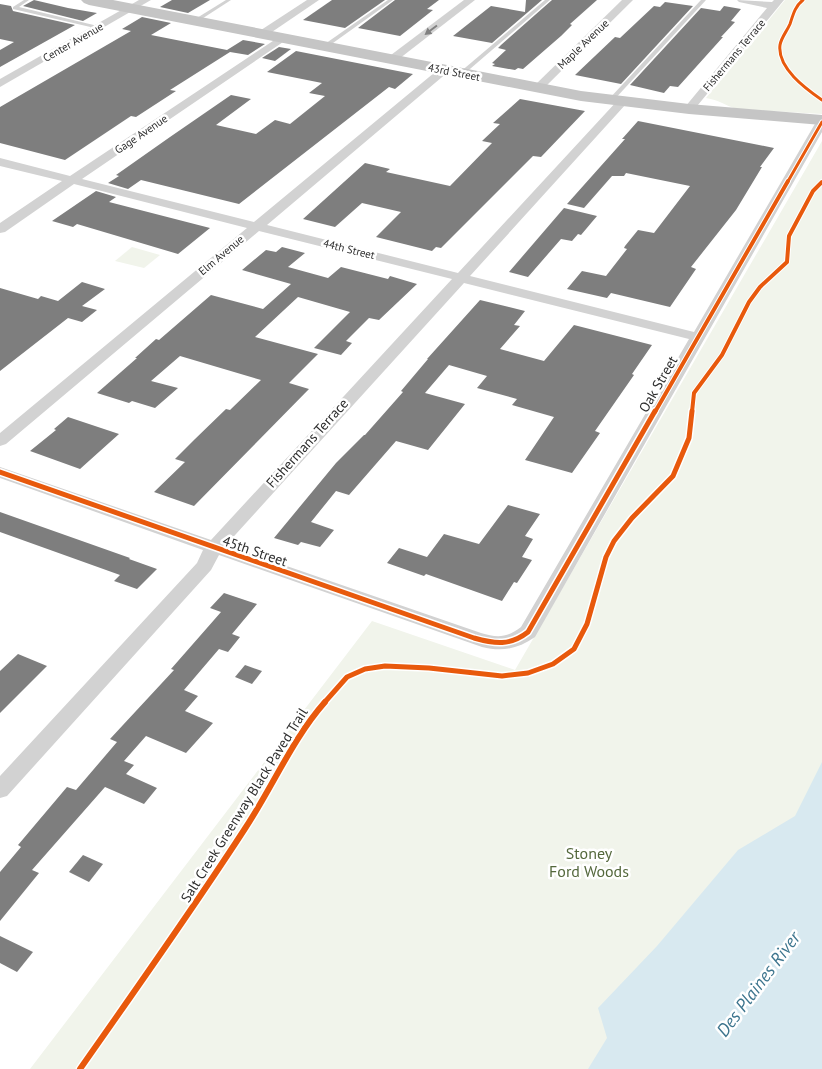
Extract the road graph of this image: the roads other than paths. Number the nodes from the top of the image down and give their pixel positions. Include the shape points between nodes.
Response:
1 (27, 0) edge
2 (89, 0) edge
3 (229, 0) edge
4 (314, 0) edge
5 (390, 0) edge
6 (470, 0) edge
7 (548, 0) edge
8 (628, 0) edge
9 (704, 0) edge
10 (742, 0) edge
11 (777, 3) edge
12 (139, 4) edge
13 (195, 21) junction
14 (99, 27) junction
15 (262, 34) junction
16 (282, 38) junction
17 (324, 47) junction
18 (391, 60) junction
19 (444, 70) junction
20 (461, 74) junction
21 (0, 84) edge
22 (537, 88) junction
23 (616, 101) junction
24 (689, 109) junction
25 (822, 121) edge
26 (0, 162) edge
27 (73, 180) junction
28 (256, 226) junction
29 (0, 229) edge
30 (459, 277) junction
31 (698, 337) junction
32 (0, 441) edge
33 (0, 472) edge
34 (212, 548) junction
35 (504, 645) joint
36 (0, 790) edge

1 - 14 lane via 15,8
2 - 12 main road, 43rd Street
3 - 13 lane
4 - 15 street
5 - 17 lane
6 -> 18 street
7 - 20 lane
8 - 22 street, Maple Avenue
9 - 23 lane
10 - 11 street
11 - 24 street, Fishermans Terrace
12 - 13 main road, 43rd Street
12 - 14 street, Center Avenue
13 - 15 main road, 43rd Street
14 - 21 street, Center Avenue
15 - 16 main road, 43rd Street
16 - 17 main road, 43rd Street
16 - 27 street, Gage Avenue
17 - 18 main road, 43rd Street
18 - 19 main road, 43rd Street
19 - 20 main road, 43rd Street
19 - 28 street, Elm Avenue
20 - 22 main road, 43rd Street
22 - 23 main road, 43rd Street
23 - 24 main road, 43rd Street
23 - 30 street, Fishermans Terrace
24 - 25 main road, 43rd Street
25 - 31 street, Oak Street
26 - 27 street, 44th Street
27 - 28 street, 44th Street
27 - 29 street, Gage Avenue
28 - 30 street, 44th Street
28 - 32 street, Elm Avenue
30 - 31 street, 44th Street
30 - 34 street, Fishermans Terrace
31 - 35 street, Oak Street via 528,632 518,641
33 - 34 street, 45th Street
34 - 35 street, 45th Street via 474,638
34 - 36 street, Fishermans Terrace via 205,566

